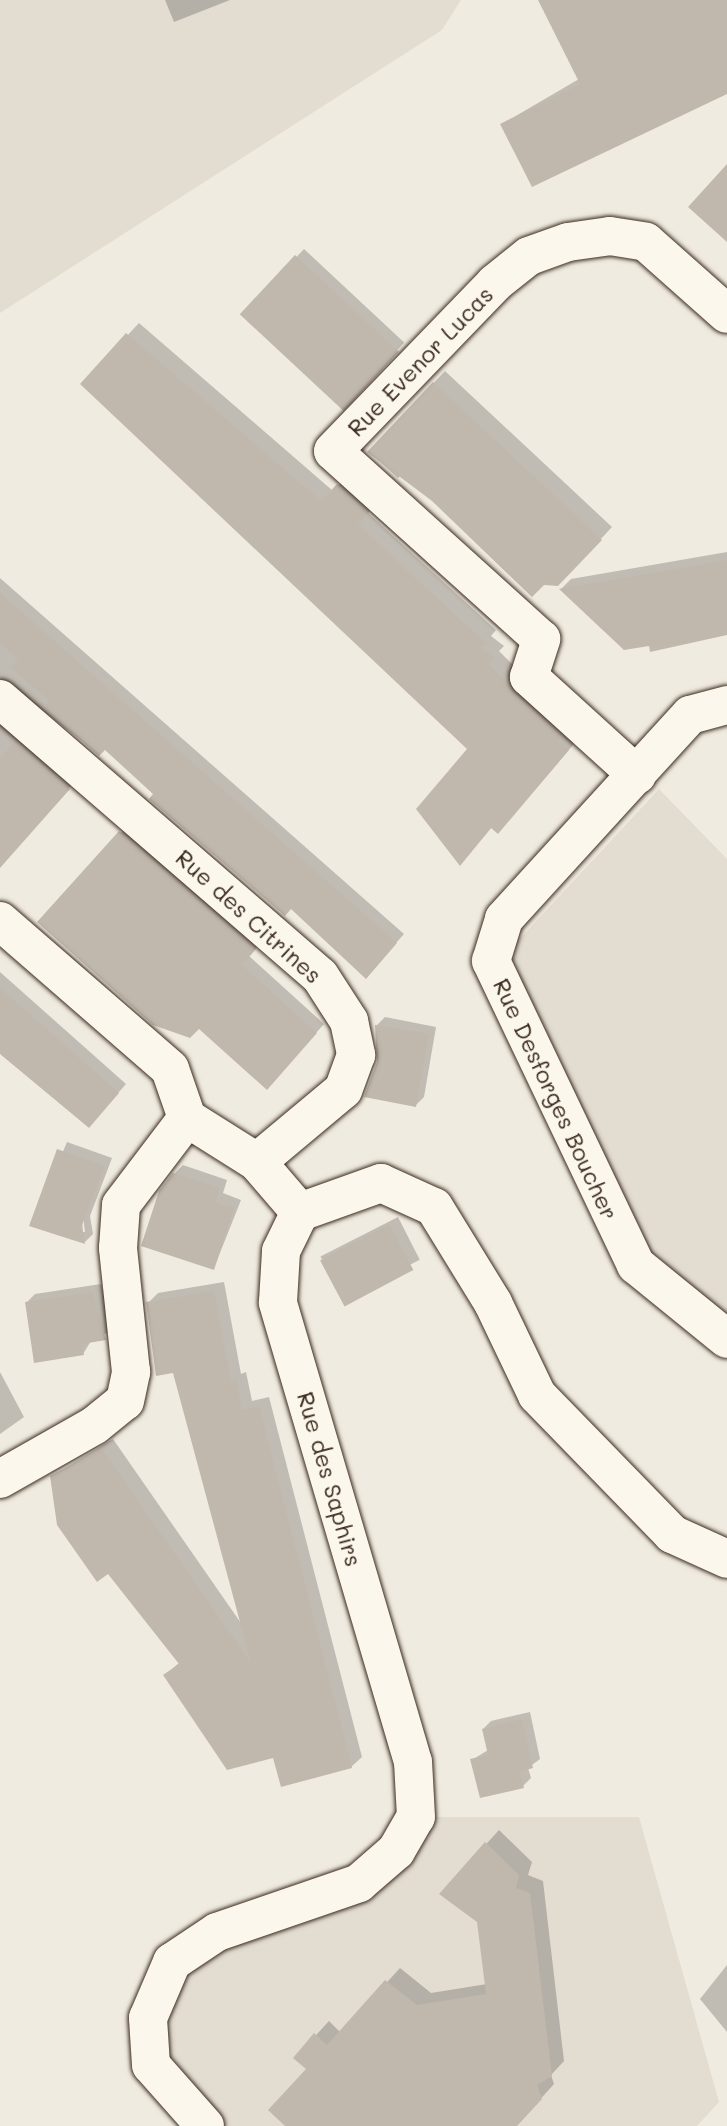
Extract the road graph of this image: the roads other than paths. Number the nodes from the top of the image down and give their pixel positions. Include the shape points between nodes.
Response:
1 (727, 314) edge
2 (0, 698) edge
3 (727, 705) edge
4 (637, 775) junction
5 (0, 921) edge
6 (187, 1118) junction
7 (257, 1163) junction
8 (300, 1212) junction
9 (727, 1339) edge
10 (0, 1479) edge
11 (727, 1559) edge
12 (205, 2126) edge

1 - 4 street, Rue Evenor Lucas via 646,242 610,236 529,256 495,283 333,451 541,639 528,677
2 - 7 street, Rue des Citrines via 320,976 348,1021 356,1055 343,1090
3 - 4 street, Rue Desforges Boucher via 690,715
4 - 9 street, Rue Desforges Boucher via 503,919 491,961 636,1265
5 - 6 street via 170,1069
6 - 7 street
6 - 10 street via 121,1205 118,1248 131,1372 125,1401 95,1425
7 - 8 street
8 - 11 street via 381,1183 434,1207 493,1303 537,1395 672,1534
8 - 12 street, Rue des Saphirs via 281,1251 278,1302 414,1762 416,1817 396,1851 359,1883 217,1932 172,1962 148,2018 151,2065

